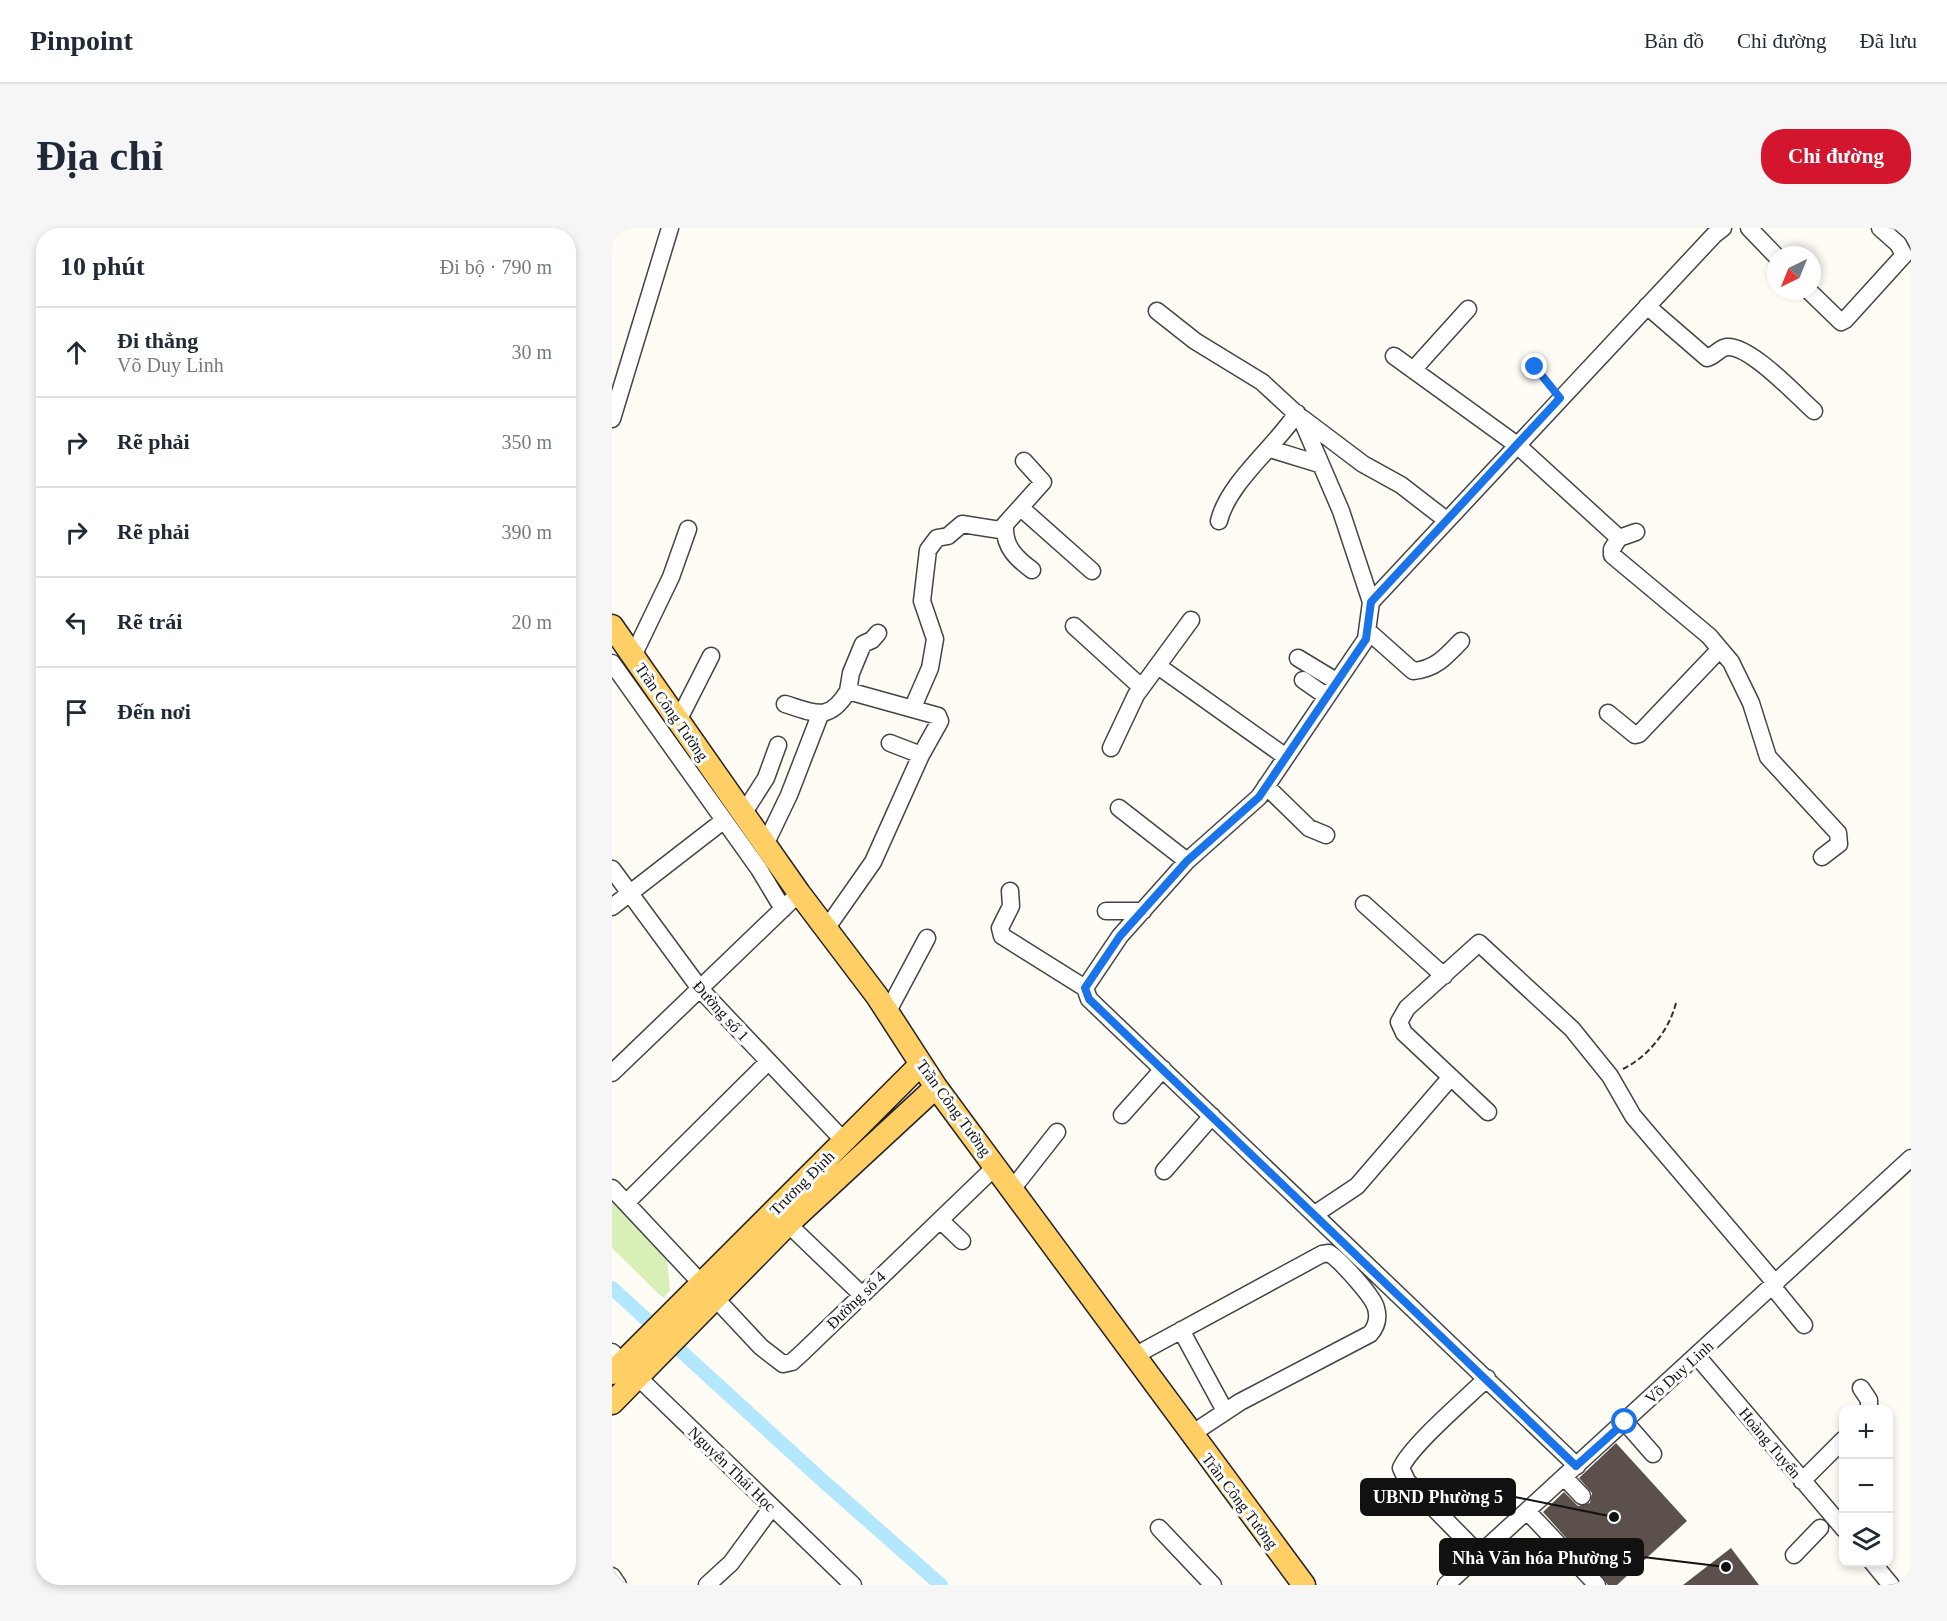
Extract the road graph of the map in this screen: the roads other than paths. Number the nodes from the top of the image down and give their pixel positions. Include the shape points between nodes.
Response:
1 (670, 228) edge
2 (1749, 228) edge
3 (1880, 228) edge
4 (1715, 230) edge
5 (1767, 247) edge
6 (1818, 300) edge
7 (1647, 306) junction
8 (1468, 309) dead end
9 (1157, 311) dead end
10 (1394, 356) dead end
11 (1413, 370) junction
12 (1814, 411) dead end
13 (1299, 416) junction
14 (612, 419) edge
15 (1517, 446) junction
16 (1270, 449) junction
17 (1024, 460) dead end
18 (1319, 464) junction
19 (1021, 507) junction
20 (1445, 519) junction
21 (1219, 521) dead end
22 (1005, 527) junction
23 (688, 529) dead end
24 (1636, 532) dead end
25 (1619, 538) junction
26 (1032, 570) dead end
27 (1092, 571) dead end
28 (1371, 602) junction
29 (1191, 620) dead end
30 (612, 626) edge
31 (1074, 626) dead end
32 (1368, 631) junction
33 (878, 633) dead end
34 (1461, 641) dead end
35 (1720, 649) junction
36 (711, 656) dead end
37 (1299, 658) dead end
38 (623, 659) edge
39 (1158, 666) junction
40 (1303, 680) dead end
41 (1336, 681) junction
42 (1141, 687) junction
43 (848, 691) junction
44 (1326, 696) junction
45 (785, 704) dead end
46 (913, 707) junction
47 (1608, 713) dead end
48 (820, 715) junction
49 (678, 721) junction
50 (890, 743) dead end
51 (778, 745) dead end
52 (1111, 748) dead end
53 (921, 755) junction
54 (1286, 757) junction
55 (1266, 786) junction
56 (1119, 808) dead end
57 (733, 817) junction
58 (1326, 835) dead end
59 (765, 845) junction
60 (1822, 857) dead end
61 (1187, 861) junction
62 (612, 869) edge
63 (1010, 891) dead end
64 (629, 892) junction
65 (791, 901) junction
66 (1364, 904) dead end
67 (612, 907) edge
68 (1106, 911) dead end
69 (1143, 911) junction
70 (826, 929) junction
71 (927, 938) dead end
72 (1444, 976) junction
73 (1085, 988) junction
74 (701, 990) junction
75 (887, 1013) junction
76 (768, 1062) junction
77 (921, 1064) junction
78 (1163, 1069) junction
79 (612, 1073) edge
80 (1451, 1077) junction
81 (936, 1087) junction
82 (1488, 1112) dead end
83 (1122, 1116) dead end
84 (1212, 1116) junction
85 (1057, 1132) dead end
86 (844, 1141) junction
87 (1911, 1158) edge
88 (996, 1166) junction
89 (1164, 1171) dead end
90 (612, 1188) edge
91 (1013, 1188) junction
92 (626, 1203) junction
93 (1316, 1214) junction
94 (940, 1220) junction
95 (788, 1224) junction
96 (962, 1241) dead end
97 (1774, 1286) junction
98 (862, 1295) junction
99 (699, 1299) junction
100 (1804, 1324) dead end
101 (1180, 1330) junction
102 (1134, 1356) junction
103 (1697, 1356) junction
104 (628, 1362) edge
105 (1487, 1378) junction
106 (1861, 1388) dead end
107 (612, 1403) edge
108 (1869, 1405) edge
109 (1225, 1411) junction
110 (1625, 1422) junction
111 (1191, 1435) junction
112 (1839, 1444) edge
113 (1653, 1454) dead end
114 (1570, 1472) junction
115 (1803, 1481) junction
116 (1582, 1496) dead end
117 (772, 1507) junction
118 (1527, 1511) junction
119 (1826, 1522) junction
120 (1839, 1527) edge
121 (1159, 1528) dead end
122 (1479, 1554) junction
123 (1794, 1555) dead end
124 (1875, 1567) edge
125 (612, 1576) edge
126 (618, 1585) edge
127 (707, 1585) edge
128 (853, 1585) edge
129 (1213, 1585) edge
130 (1304, 1585) edge
131 (1446, 1585) edge
132 (1597, 1585) edge
133 (1891, 1585) edge

1 - 14 street
2 - 5 street
3 - 6 street via 1904,255 1845,320 1835,318
4 - 7 street
7 - 12 street via 1707,358 1721,348 1741,349
7 - 15 street
8 - 11 street
9 - 13 street via 1195,341 1262,382
10 - 11 street
11 - 15 street
13 - 16 street
13 - 18 street
13 - 20 street
15 - 20 street
15 - 25 street
16 - 18 street
16 - 21 street via 1234,490
17 - 19 street via 1043,482
18 - 28 street via 1341,511
19 - 22 street
19 - 27 street
20 - 28 street
22 - 26 street via 1008,547
22 - 46 street via 995,530 962,524 948,536 933,541 928,550 922,601 934,634 930,668
23 - 38 street via 670,577
24 - 25 street
25 - 35 street via 1612,555
28 - 32 street
29 - 39 street
30 - 38 main road, Trần Công Tường
31 - 42 street
32 - 34 street via 1413,671 1438,664
32 - 41 street
33 - 43 street via 863,644
35 - 47 street via 1639,734 1635,735
35 - 60 street via 1751,703 1768,757 1838,833 1839,844
36 - 49 street
37 - 41 street
38 - 49 main road, Trần Công Tường
38 - 57 street, Trần Công Tường
39 - 42 street
39 - 54 street
40 - 44 street
41 - 44 street
42 - 52 street
43 - 46 street
43 - 48 street via 833,710
44 - 54 street
45 - 48 street
46 - 53 street via 938,716 940,721
48 - 59 street
49 - 57 main road, Trần Công Tường
50 - 53 street
51 - 57 street via 766,778
53 - 70 street via 873,862
54 - 55 street
55 - 58 street via 1309,828
55 - 61 street via 1259,797
56 - 61 street
57 - 59 main road, Trần Công Tường
57 - 64 street
57 - 65 street, Trần Công Tường via 759,869
59 - 65 main road, Trần Công Tường
61 - 69 street
62 - 64 street, Đường số 1
63 - 73 street via 1011,906 1000,928 1002,936
64 - 67 street
64 - 74 street, Đường số 1
65 - 70 main road, Trần Công Tường
65 - 74 street
66 - 72 street
68 - 69 street
69 - 73 street via 1120,936
70 - 75 main road, Trần Công Tường
71 - 75 street
72 - 80 street via 1407,1008 1399,1022 1404,1033
72 - 97 street via 1473,946 1483,944 1572,1029 1610,1076 1626,1104
73 - 78 street via 1089,999
74 - 76 street, Đường số 1
74 - 79 street
75 - 77 main road, Trần Công Tường
76 - 86 street, Đường số 1
76 - 92 street
77 - 81 main road, Trần Công Tường
77 - 86 main road, Trương Định
78 - 83 street
78 - 84 street
80 - 82 street
80 - 93 street via 1357,1186
81 - 88 main road, Trần Công Tường
81 - 95 main road, Trương Định
84 - 89 street
84 - 93 street
85 - 91 street
86 - 99 main road, Trương Định
87 - 97 street, Võ Duy Linh
88 - 91 main road, Trần Công Tường
88 - 94 street, Đường số 4
90 - 92 street
91 - 102 main road, Trần Công Tường
92 - 99 street
93 - 105 street
94 - 96 street
94 - 98 street, Đường số 4
95 - 98 street
95 - 99 main road, Trương Định
97 - 100 street
97 - 103 street, Võ Duy Linh
98 - 99 street, Đường số 4 via 792,1362 783,1364
99 - 104 main road
101 - 102 street
101 - 109 street
101 - 109 street via 1329,1253 1338,1258 1376,1305 1378,1320 1370,1334
102 - 111 main road, Trần Công Tường
103 - 110 street, Võ Duy Linh
103 - 115 street, Hoàng Tuyển
104 - 107 main road
104 - 117 street, Nguyễn Thái Học
105 - 114 street
105 - 122 street via 1401,1468 1407,1480
106 - 108 street
109 - 111 street
110 - 113 street
110 - 114 street, Võ Duy Linh
111 - 130 main road, Trần Công Tường
112 - 115 street
114 - 116 street
114 - 118 street, Võ Duy Linh
115 - 119 street, Hoàng Tuyển
117 - 127 street via 731,1563
117 - 128 street, Nguyễn Thái Học
118 - 122 street, Võ Duy Linh
118 - 132 street
119 - 120 street, Hoàng Tuyển
119 - 123 street
121 - 129 street
122 - 131 street, Võ Duy Linh
124 - 133 street
125 - 126 street

